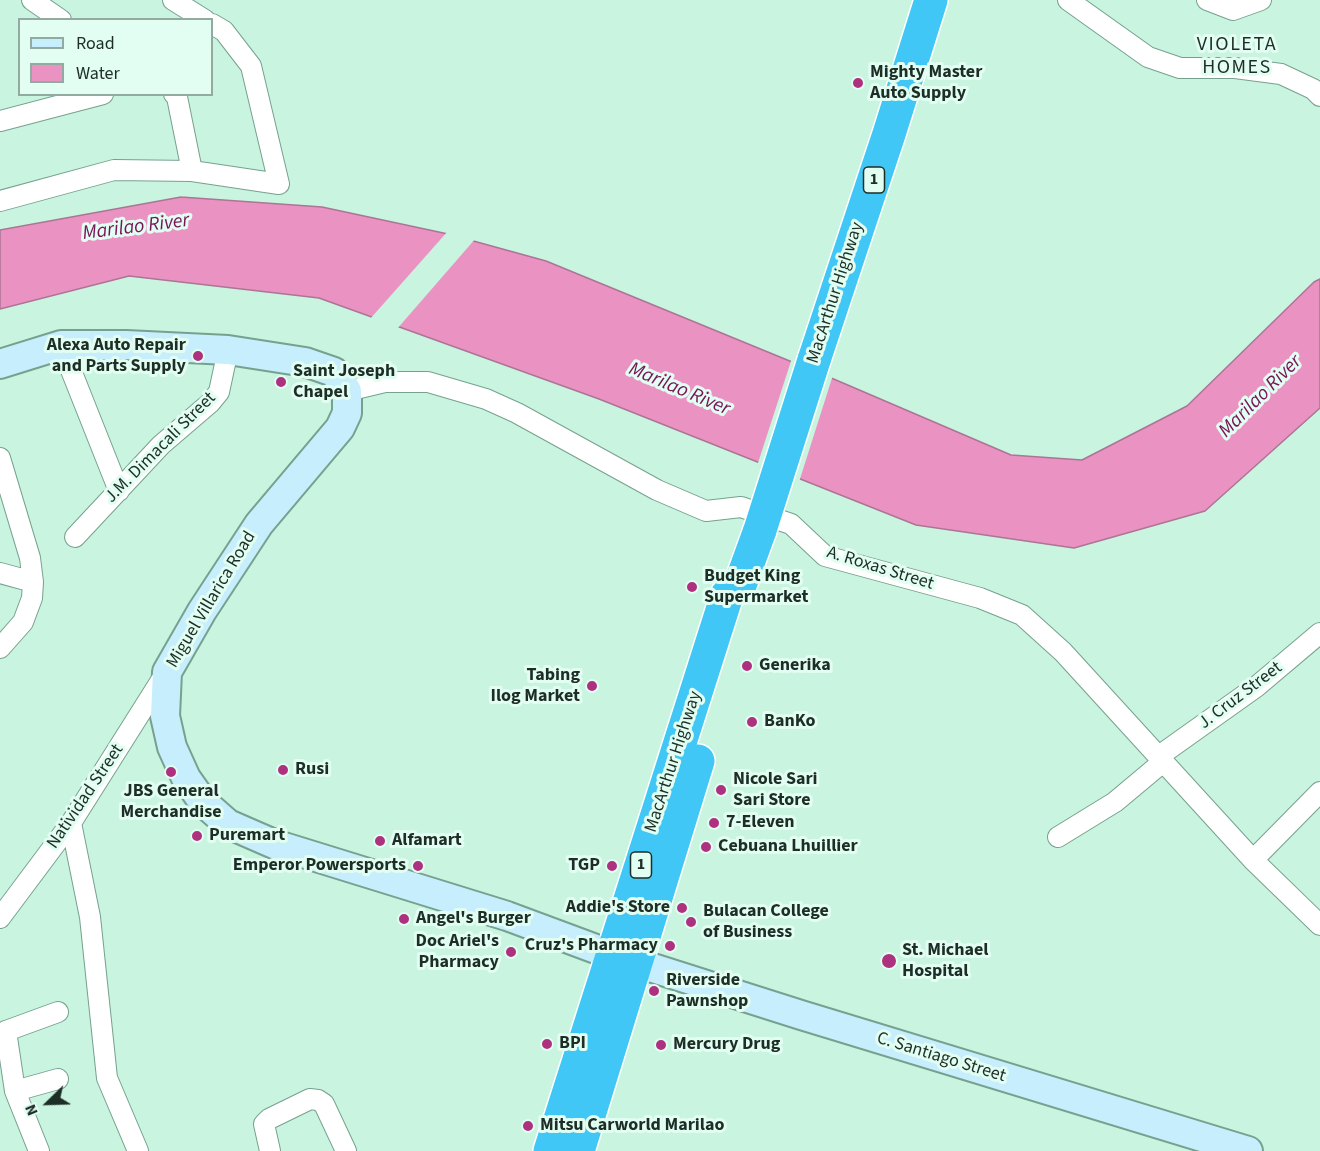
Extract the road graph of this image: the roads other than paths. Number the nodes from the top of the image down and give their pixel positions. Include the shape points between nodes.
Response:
1 (32, 0) edge
2 (173, 0) edge
3 (931, 0) edge
4 (1068, 0) edge
5 (1207, 0) edge
6 (1261, 0) edge
7 (1089, 7) edge
8 (58, 18) edge
9 (202, 18) edge
10 (213, 25) edge
11 (96, 96) edge
12 (176, 96) edge
13 (1320, 96) edge
14 (0, 121) edge
15 (192, 171) junction
16 (0, 201) edge
17 (61, 345) junction
18 (228, 350) junction
19 (0, 364) edge
20 (347, 392) junction
21 (0, 458) edge
22 (119, 491) junction
23 (75, 537) dead end
24 (0, 573) edge
25 (33, 582) junction
26 (1320, 633) edge
27 (0, 648) edge
28 (167, 672) junction
29 (1162, 759) junction
30 (1320, 792) edge
31 (71, 824) junction
32 (1058, 837) dead end
33 (1252, 860) junction
34 (0, 918) edge
35 (1320, 925) edge
36 (624, 958) junction
37 (58, 1012) dead end
38 (3, 1028) edge
39 (58, 1079) dead end
40 (15, 1091) junction
41 (39, 1151) edge
42 (138, 1151) edge
43 (270, 1151) edge
44 (346, 1151) edge
45 (550, 1151) edge
46 (578, 1151) edge
47 (1248, 1151) edge

1 - 8 street
2 - 9 street
3 - 36 highway, MacArthur Highway / 1, bridge via 760,530 740,585 727,595
4 - 7 street
5 - 6 street via 1233,10
7 - 13 street via 1148,57 1180,68 1235,68 1281,74
10 - 15 street via 224,31 252,66 279,184
11 - 14 street
12 - 15 street
15 - 16 street via 114,170
17 - 18 main road
17 - 19 main road
17 - 22 street
18 - 20 main road via 305,362 334,372
18 - 22 street, J.M. Dimacali Street via 219,392 210,404 161,446
20 - 28 main road, Miguel Villarica Road via 347,412 340,428 259,524
20 - 29 street, A. Roxas Street via 385,382 428,382 486,399 657,490 706,511 741,507 791,524 825,556 980,598 1022,615 1063,652
21 - 25 street via 30,558
22 - 23 street, J.M. Dimacali Street
24 - 25 street
25 - 27 street via 23,622
26 - 29 street, J. Cruz Street
28 - 31 street, Natividad Street
28 - 36 main road, Miguel Villarica Road via 165,716 172,747 202,802 228,824 274,844 507,916
29 - 32 street, J. Cruz Street via 1115,802
29 - 33 street, A. Roxas Street
30 - 33 street
31 - 34 street, Natividad Street
31 - 42 street via 90,917 107,1078
33 - 35 street, A. Roxas Street
36 - 45 highway, MacArthur Highway / 1
36 - 46 highway, MacArthur Highway / 1
36 - 47 main road, C. Santiago Street
37 - 38 street
38 - 40 street
39 - 40 street
40 - 41 street
43 - 44 street via 264,1124 310,1100 324,1104

